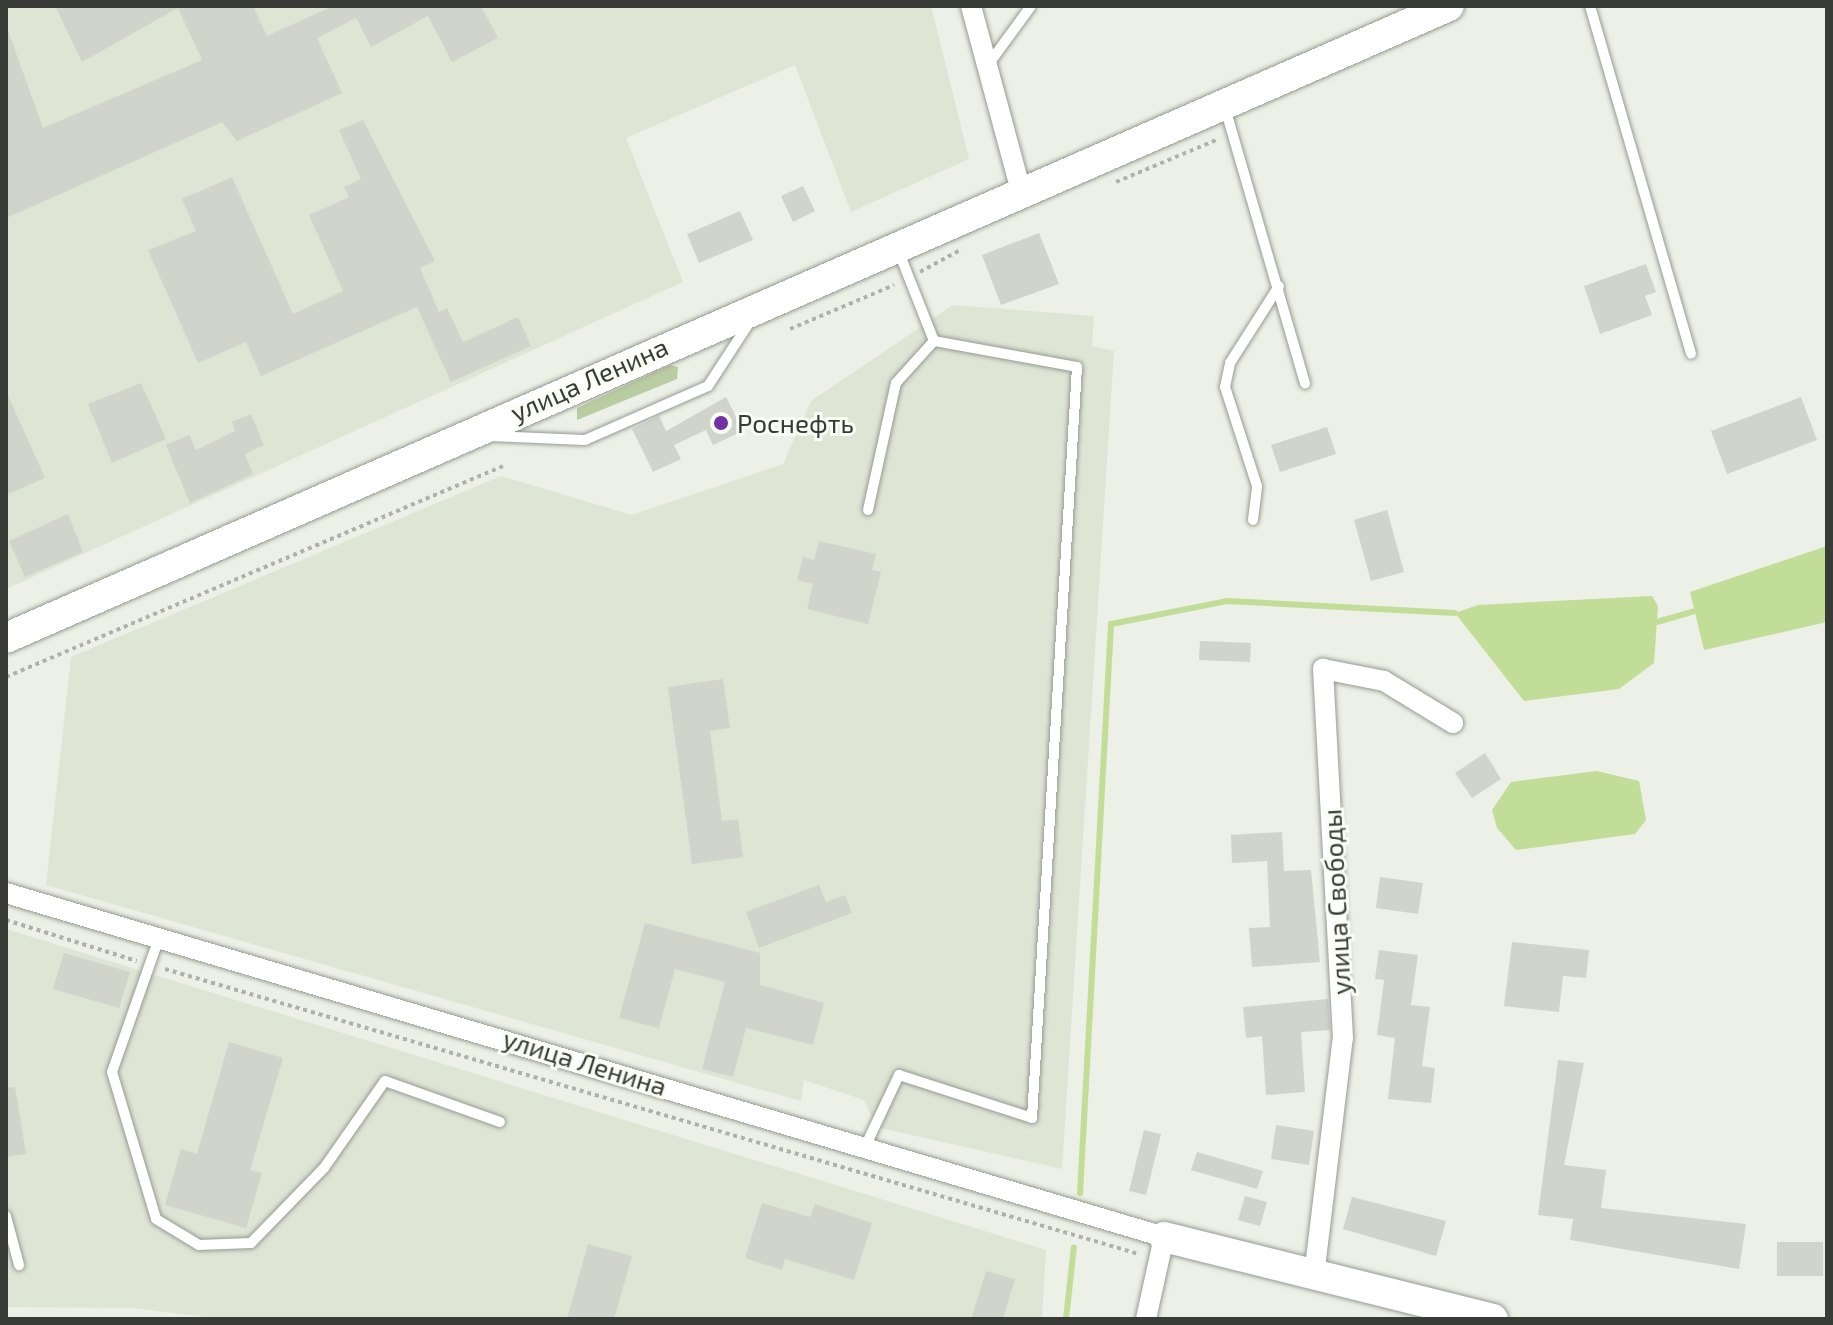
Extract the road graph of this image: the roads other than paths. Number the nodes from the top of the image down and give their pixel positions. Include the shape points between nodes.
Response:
1 (971, 6) edge
2 (1031, 6) edge
3 (1449, 6) edge
4 (1590, 6) edge
5 (986, 67) junction
6 (1224, 102) junction
7 (1020, 188) junction
8 (895, 244) junction
9 (1279, 286) junction
10 (763, 302) junction
11 (934, 341) junction
12 (1691, 354) dead end
13 (1305, 384) dead end
14 (464, 434) junction
15 (868, 510) dead end
16 (1253, 520) dead end
17 (6, 638) edge
18 (1453, 723) dead end
19 (6, 893) edge
20 (160, 934) junction
21 (500, 1122) dead end
22 (865, 1147) junction
23 (6, 1216) edge
24 (1161, 1248) junction
25 (19, 1265) dead end
26 (1314, 1276) junction
27 (1405, 1309) edge
28 (1146, 1319) edge
29 (1493, 1319) edge

1 - 5 street
2 - 5 lane
3 - 6 main road, улица Ленина
4 - 12 lane
5 - 7 street
6 - 7 main road, улица Ленина
6 - 9 lane
7 - 8 main road, улица Ленина
8 - 10 main road, улица Ленина
8 - 11 lane
9 - 13 lane
9 - 16 lane via 1230,363 1225,387 1257,486
10 - 14 main road, улица Ленина
10 - 14 lane via 708,386 585,440
11 - 15 lane via 896,383
11 - 22 lane via 1077,367 1032,1118 899,1075
14 - 17 main road, улица Ленина
18 - 26 street, улица Свободы via 1384,681 1323,669 1343,1038
19 - 20 street, улица Ленина
20 - 21 lane via 112,1072 156,1219 199,1245 251,1243 324,1168 385,1081
20 - 22 street, улица Ленина
22 - 24 street, улица Ленина
23 - 25 lane
24 - 26 main road
24 - 28 street
26 - 27 main road
27 - 29 main road

